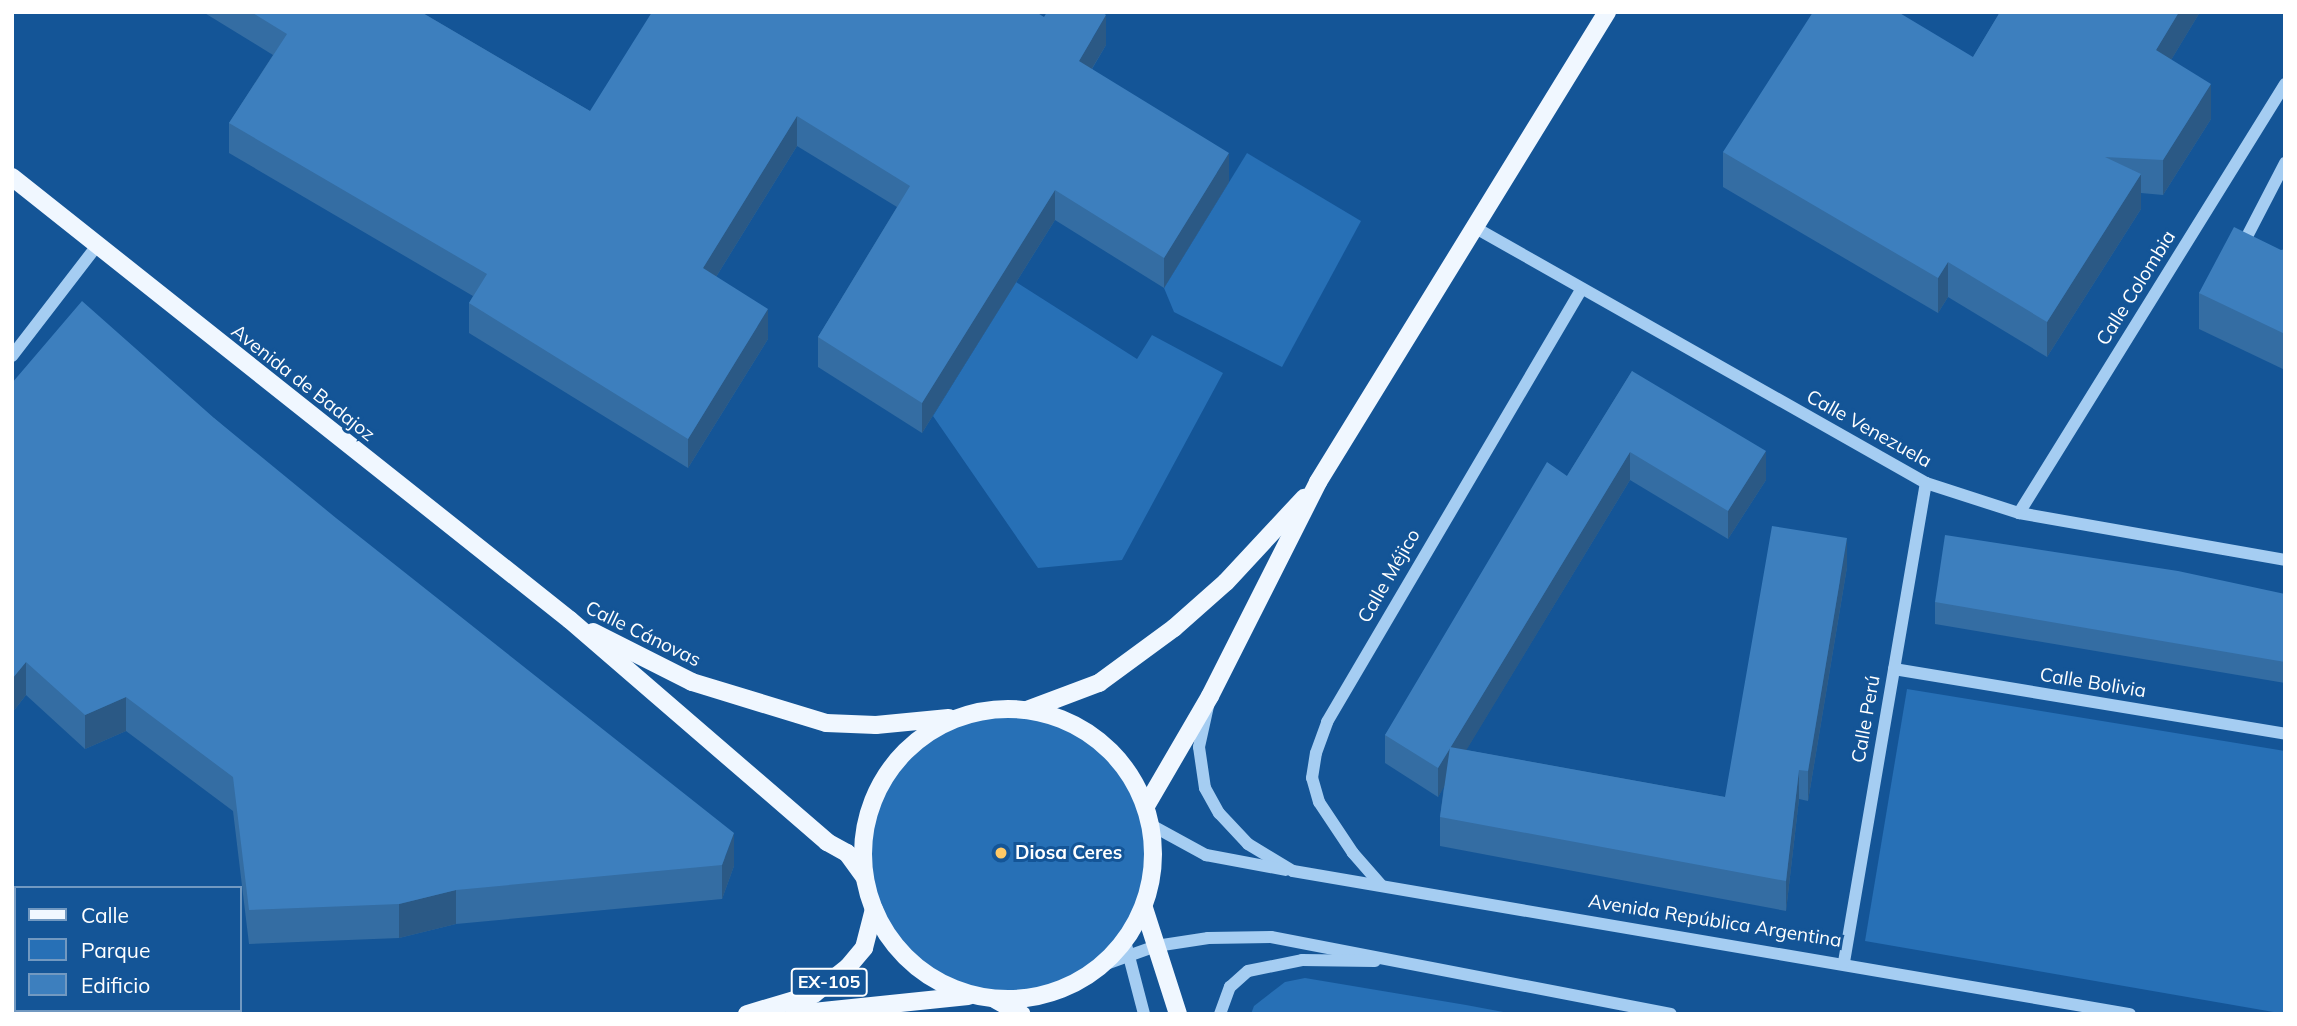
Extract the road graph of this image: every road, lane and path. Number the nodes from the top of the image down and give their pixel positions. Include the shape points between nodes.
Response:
1 (1607, 12) edge
2 (2285, 84) edge
3 (2285, 163) edge
4 (12, 177) edge
5 (1474, 227) junction
6 (96, 247) junction
7 (2250, 261) edge
8 (1581, 290) junction
9 (12, 356) edge
10 (1318, 482) junction
11 (1926, 483) junction
12 (2019, 513) junction
13 (2285, 560) edge
14 (570, 620) junction
15 (1895, 669) junction
16 (1210, 696) junction
17 (1027, 710) junction
18 (956, 718) junction
19 (2285, 734) edge
20 (1146, 806) junction
21 (1151, 825) junction
22 (1293, 871) junction
23 (864, 876) junction
24 (1381, 885) junction
25 (1144, 908) junction
26 (874, 909) junction
27 (1156, 946) junction
28 (1126, 949) junction
29 (1402, 961) junction
30 (1844, 962) junction
31 (974, 995) junction
32 (992, 999) junction
33 (747, 1014) edge
34 (794, 1014) edge
35 (1020, 1014) edge
36 (1144, 1014) edge
37 (1178, 1014) edge
38 (1220, 1014) edge
39 (1671, 1014) edge
40 (2130, 1014) edge

1 - 5 main road
2 - 12 street, Calle Colombia
3 - 7 street via 2238,255
4 - 6 main road, Avenida de Badajoz
5 - 8 street, Calle Venezuela
5 - 10 main road
6 - 9 street
6 - 14 main road, Avenida de Badajoz
8 - 11 street, Calle Venezuela
8 - 24 street, Calle Méjico via 1327,722 1315,752 1312,778 1319,802
10 - 16 main road
10 - 17 main road via 1226,582 1174,628 1099,683
11 - 12 street, Calle Venezuela
11 - 15 street, Calle Perú
12 - 13 street, Calle Venezuela
14 - 18 main road, Calle Cánovas via 692,682 826,723 876,725
14 - 23 main road, Calle Cánovas via 816,833 846,853
15 - 19 street, Calle Bolivia
15 - 30 street, Calle Perú
16 - 20 main road
16 - 22 street, Avenida República Argentina via 1199,747 1205,788 1248,844
17 - 18 main road via 986,710
17 - 20 main road via 1073,723 1107,746 1132,778
18 - 23 main road via 921,737 891,767 871,805 863,836
20 - 21 main road
21 - 22 street, Avenida República Argentina via 1206,855
21 - 25 main road via 1153,873
22 - 24 street, Avenida República Argentina
23 - 26 main road
24 - 30 street, Avenida República Argentina
25 - 27 main road
25 - 28 main road
26 - 31 main road via 897,948 919,969
26 - 33 main road, EX-105 via 864,948 848,967 814,994
27 - 28 street
27 - 29 street via 1208,938 1271,937
27 - 37 main road
28 - 32 main road via 1064,988 1028,998
28 - 36 street
29 - 38 street via 1272,963 1248,971 1230,987
29 - 39 street
30 - 40 street, Avenida República Argentina
31 - 32 main road
31 - 34 main road, EX-105
32 - 35 main road

